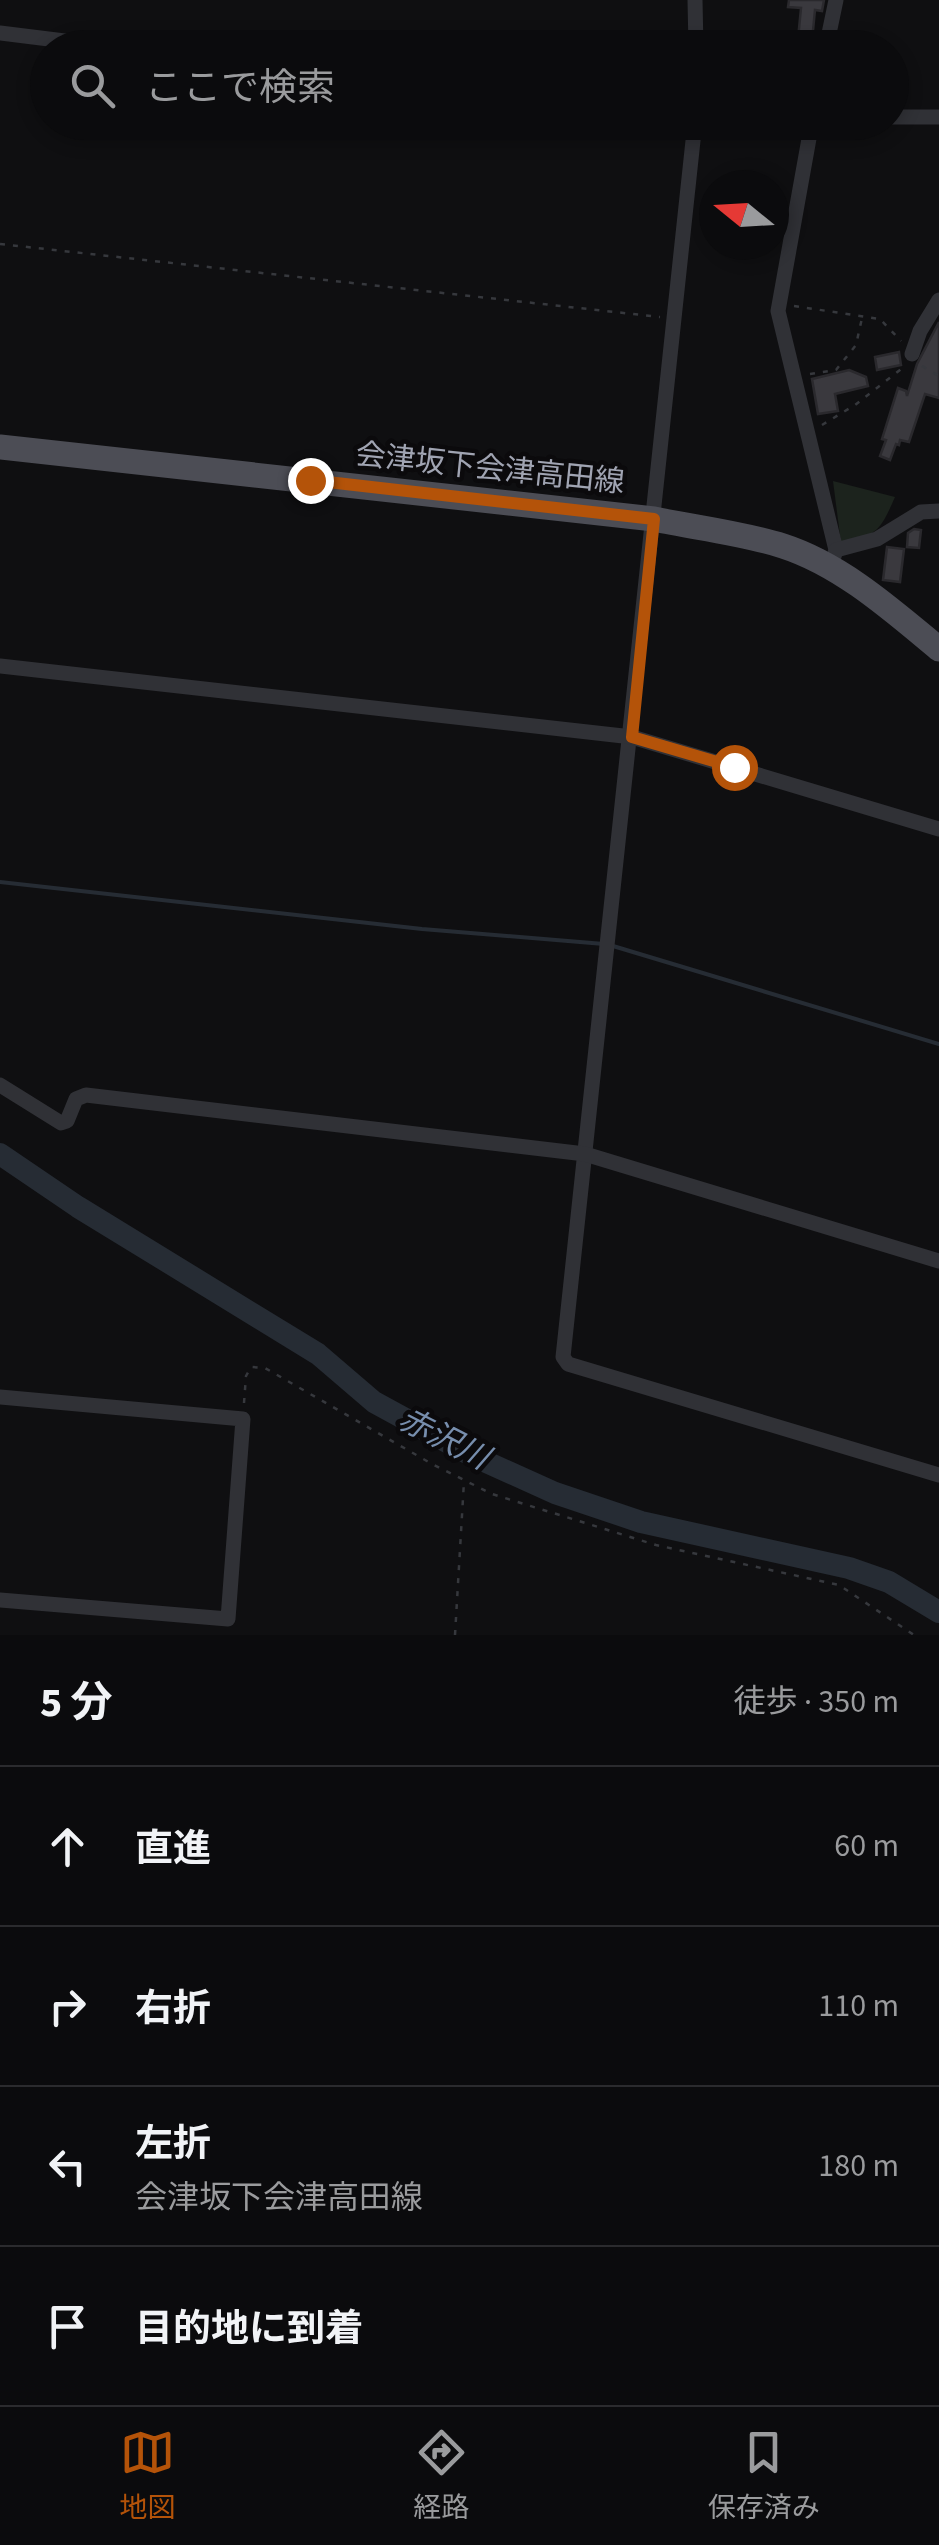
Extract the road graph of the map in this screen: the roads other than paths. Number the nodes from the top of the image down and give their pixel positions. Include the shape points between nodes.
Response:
1 (696, 0) edge
2 (836, 0) edge
3 (696, 30) edge
4 (830, 30) edge
5 (0, 33) edge
6 (30, 37) edge
7 (909, 117) edge
8 (939, 118) edge
9 (693, 140) edge
10 (809, 140) edge
11 (939, 300) edge
12 (914, 356) road end
13 (0, 447) edge
14 (939, 511) edge
15 (654, 519) junction
16 (833, 560) junction
17 (939, 650) edge
18 (0, 666) edge
19 (632, 737) junction
20 (939, 829) edge
21 (0, 1085) edge
22 (585, 1154) junction
23 (939, 1260) edge
24 (0, 1397) edge
25 (939, 1476) edge
26 (0, 1600) edge

1 - 3 street
2 - 4 street
5 - 6 street
7 - 8 street
9 - 15 street
10 - 16 street via 778,303
11 - 12 street
13 - 15 main road, 会津坂下会津高田線
14 - 16 street via 921,512
15 - 16 main road, 会津坂下会津高田線
15 - 19 street
16 - 17 main road, 会津坂下会津高田線
18 - 19 street
19 - 20 street
19 - 22 street
21 - 22 street via 61,1123 86,1094
22 - 23 street
22 - 25 street via 565,1362
24 - 26 street via 243,1419 228,1619

